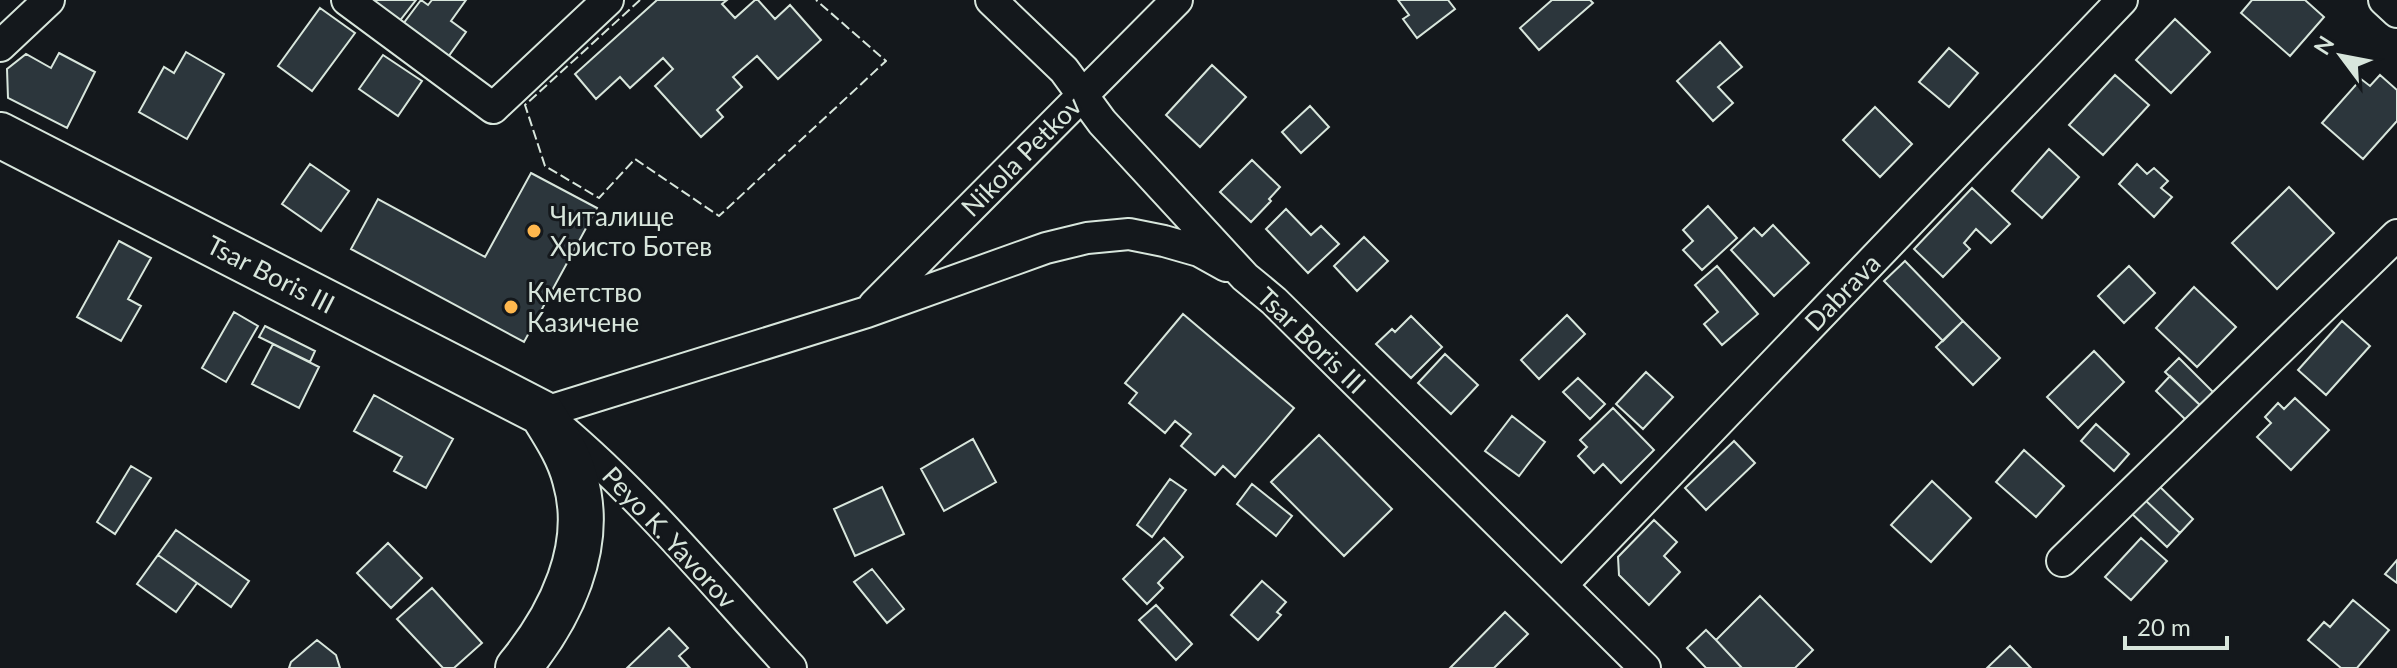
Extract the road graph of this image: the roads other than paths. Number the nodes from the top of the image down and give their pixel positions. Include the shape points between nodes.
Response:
1 (49, 0) edge
2 (347, 0) edge
3 (608, 0) edge
4 (991, 0) edge
5 (1177, 0) edge
6 (2122, 0) edge
7 (2384, 0) edge
8 (2397, 12) edge
9 (0, 46) edge
10 (1082, 94) junction
11 (0, 135) edge
12 (2397, 235) edge
13 (1245, 277) junction
14 (867, 312) junction
15 (542, 413) junction
16 (2062, 561) dead end
17 (1562, 585) junction
18 (518, 668) edge
19 (791, 668) edge
20 (1645, 668) edge

1 - 9 street
2 - 3 street via 493,108
4 - 10 street, Tsar Boris III
5 - 10 street, Nikola Petkov
6 - 17 street, Dabrava
7 - 8 street
10 - 13 street, Tsar Boris III
10 - 14 street, Nikola Petkov
11 - 15 street, Tsar Boris III
12 - 16 street
13 - 14 street via 1199,251 1129,234 1046,248
13 - 17 street, Tsar Boris III
14 - 15 street
15 - 18 street via 575,479 581,510 578,545 556,612
15 - 19 street, Peyo K. Yavorov via 639,502
17 - 20 street, Tsar Boris III

